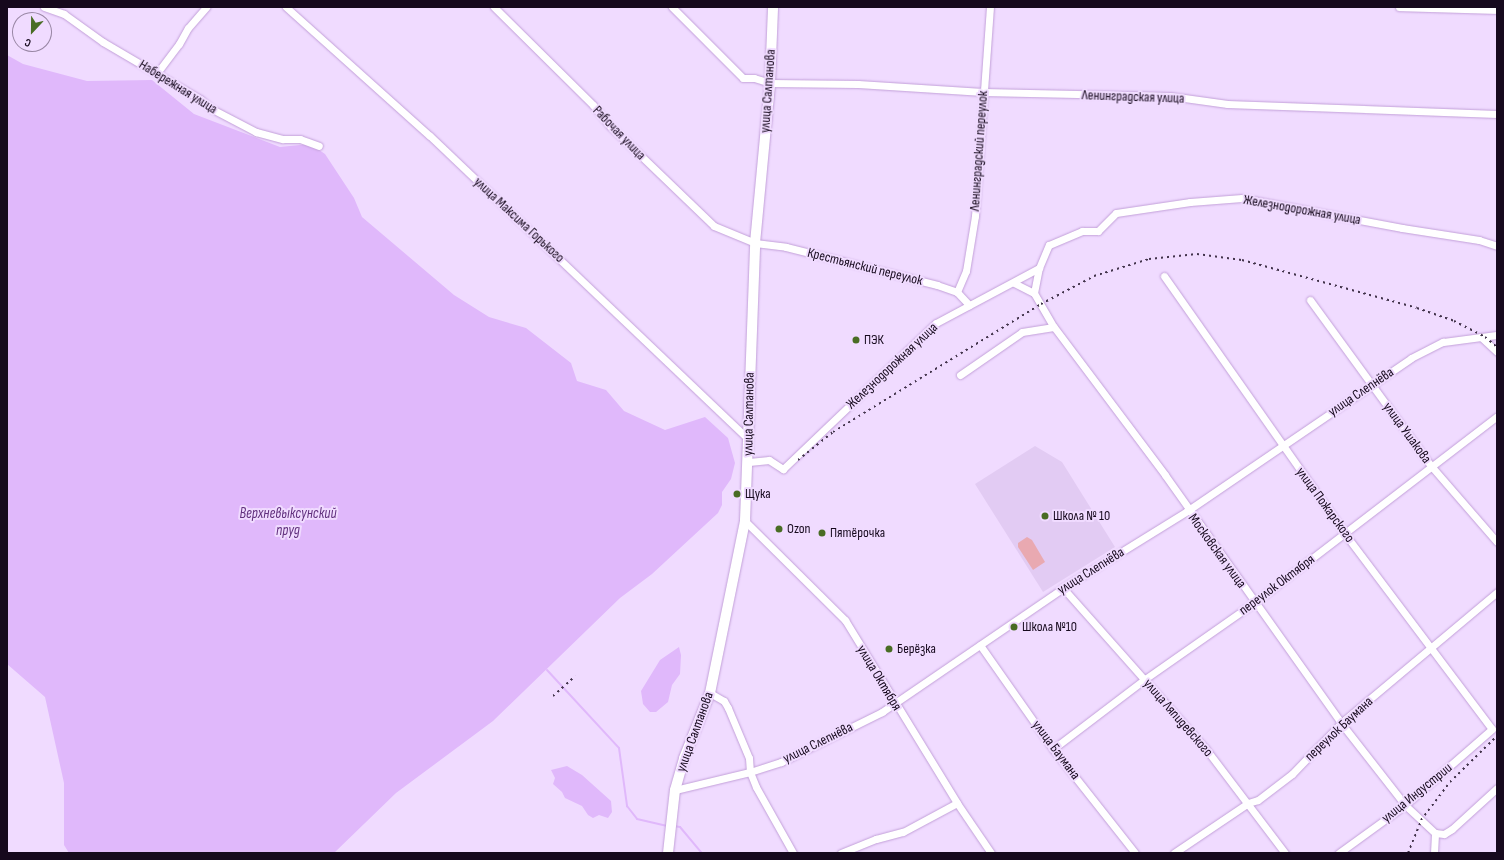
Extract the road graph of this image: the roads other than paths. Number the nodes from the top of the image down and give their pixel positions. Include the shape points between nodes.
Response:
1 (44, 7) edge
2 (206, 7) edge
3 (286, 7) edge
4 (494, 7) edge
5 (672, 7) edge
6 (773, 7) edge
7 (990, 7) edge
8 (1399, 7) edge
9 (1495, 10) dead end
10 (157, 73) junction
11 (770, 83) junction
12 (983, 92) junction
13 (1497, 114) edge
14 (319, 146) dead end
15 (755, 243) junction
16 (1497, 246) edge
17 (1039, 268) junction
18 (1164, 276) dead end
19 (1014, 282) junction
20 (957, 292) junction
21 (1034, 294) junction
22 (1310, 300) dead end
23 (969, 305) junction
24 (1054, 327) junction
25 (1497, 335) edge
26 (1481, 337) junction
27 (1497, 352) edge
28 (960, 375) dead end
29 (1372, 384) junction
30 (1497, 416) edge
31 (747, 438) junction
32 (1282, 446) junction
33 (749, 462) junction
34 (1432, 467) junction
35 (1187, 511) junction
36 (745, 521) junction
37 (1345, 534) junction
38 (1497, 542) edge
39 (1064, 588) junction
40 (1497, 592) edge
41 (1254, 602) junction
42 (980, 645) junction
43 (1432, 647) junction
44 (1145, 679) junction
45 (710, 693) junction
46 (895, 704) junction
47 (1341, 723) junction
48 (1492, 729) joint
49 (1054, 749) junction
50 (750, 772) junction
51 (1497, 788) edge
52 (675, 790) junction
53 (957, 803) junction
54 (1248, 803) junction
55 (1405, 805) junction
56 (1435, 833) junction
57 (668, 853) edge
58 (793, 853) edge
59 (841, 853) edge
60 (991, 853) edge
61 (1135, 853) edge
62 (1174, 853) edge
63 (1285, 853) edge
64 (1339, 853) edge
65 (1434, 853) edge

1 - 10 street, Набережная улица via 64,14 104,42
2 - 10 street
3 - 31 street, улица Максима Горького via 436,141
4 - 15 street, Рабочая улица via 593,105 610,126 714,226
5 - 11 street, Ленинградская улица via 743,78 754,78
6 - 11 main road, улица Салтанова
7 - 12 street, Ленинградский переулок
8 - 9 street
10 - 14 street, Набережная улица via 212,109 256,132 283,139 300,139
11 - 12 street, Ленинградская улица via 858,84
11 - 15 main road, улица Салтанова
12 - 13 street, Ленинградская улица via 1170,96 1227,104
12 - 20 street, Ленинградский переулок via 975,216 966,271
15 - 20 street, Крестьянский переулок via 786,247
15 - 31 main road, улица Салтанова
16 - 17 street, Железнодорожная улица via 1479,240 1242,198 1190,202 1116,213 1098,231 1082,231 1049,245
17 - 19 street, Железнодорожная улица
17 - 21 street
18 - 32 street, улица Пожарского
19 - 21 street
19 - 23 street, Железнодорожная улица
20 - 23 street, Крестьянский переулок
21 - 24 street, Московская улица
22 - 29 street, улица Ушакова
23 - 33 street, Железнодорожная улица via 936,323 783,469 769,460
24 - 28 street via 1022,332
24 - 35 street, Московская улица via 1160,469
25 - 26 street, улица Слепнёва
26 - 27 street
26 - 29 street, улица Слепнёва via 1453,340 1428,348
29 - 32 street, улица Слепнёва
29 - 34 street, улица Ушакова
30 - 34 street, переулок Октября
31 - 33 main road, улица Салтанова
32 - 35 street, улица Слепнёва
32 - 37 street, улица Пожарского
33 - 36 main road, улица Салтанова
34 - 37 street, переулок Октября
34 - 38 street, улица Ушакова
35 - 39 street, улица Слепнёва
35 - 41 street, Московская улица
36 - 45 main road, улица Салтанова
36 - 46 street, улица Октября via 845,620
37 - 41 street, переулок Октября
37 - 43 street, улица Пожарского
39 - 42 street, улица Слепнёва
39 - 44 street, улица Ляпидевского
40 - 43 street, переулок Баумана
41 - 44 street, переулок Октября
41 - 47 street, Московская улица
42 - 46 street, улица Слепнёва
42 - 49 street, улица Баумана
43 - 47 street, переулок Баумана
43 - 48 street, улица Пожарского
44 - 49 street, переулок Октября
44 - 54 street, улица Ляпидевского
45 - 50 street via 724,701 728,708 749,758
45 - 52 main road, улица Салтанова via 684,758
46 - 50 street, улица Слепнёва via 812,747
46 - 53 street, улица Октября
47 - 54 street, переулок Баумана via 1292,774 1258,800
47 - 55 street, Московская улица
48 - 55 street, улица Индустрии
49 - 61 street, улица Баумана
50 - 52 street, улица Слепнёва
50 - 58 street via 764,803
51 - 56 street via 1452,829 1444,834
52 - 57 main road, улица Салтанова
53 - 59 street via 903,832 876,839
53 - 60 street, улица Октября
54 - 62 street, переулок Баумана
54 - 63 street, улица Ляпидевского
55 - 56 street, Московская улица
55 - 64 street, улица Индустрии
56 - 65 street

